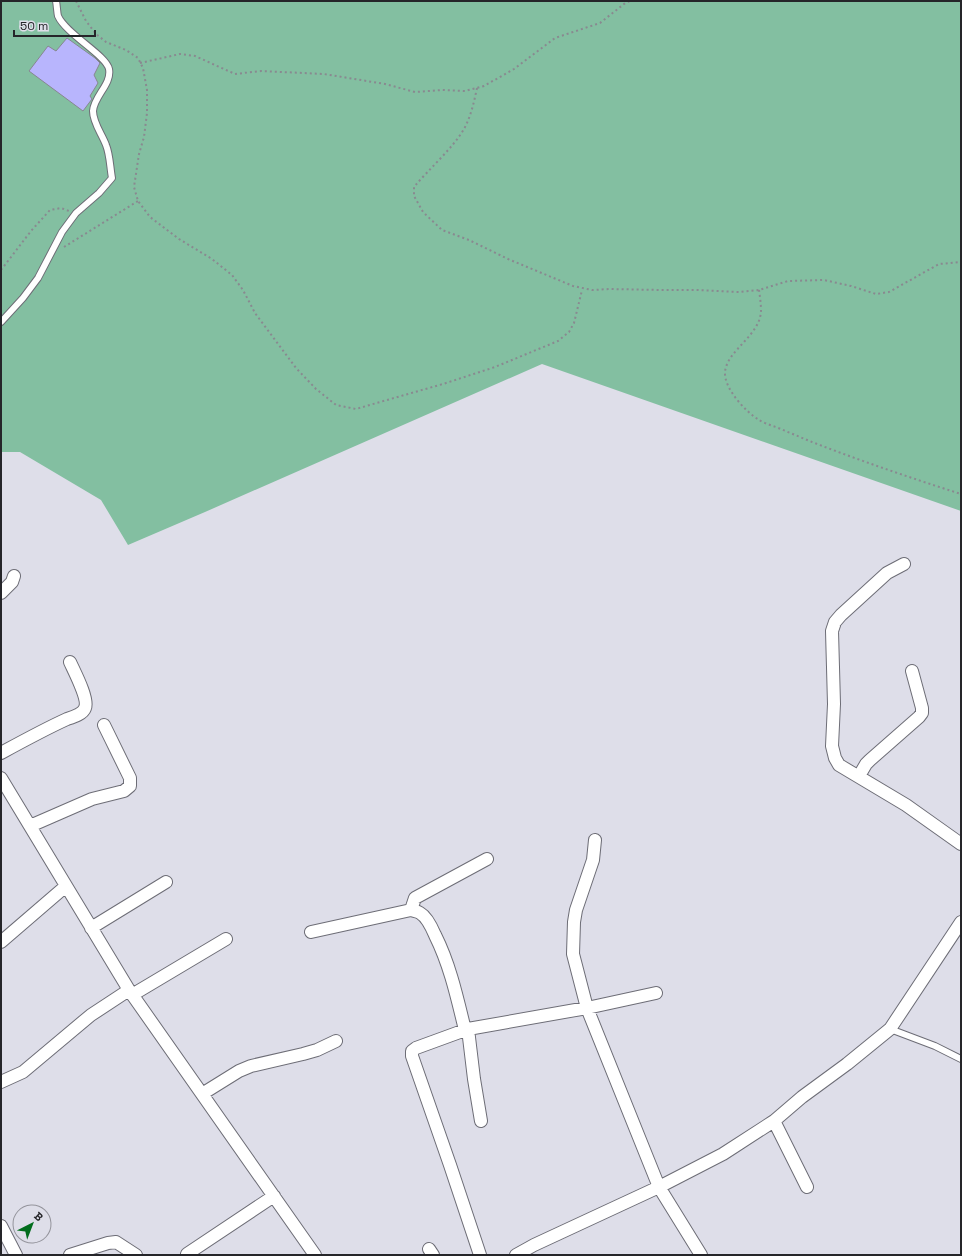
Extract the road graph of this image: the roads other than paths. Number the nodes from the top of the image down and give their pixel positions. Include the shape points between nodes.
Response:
1 (56, 1) edge
2 (1, 322) edge
3 (904, 564) dead end
4 (14, 576) dead end
5 (1, 594) edge
6 (70, 662) dead end
7 (912, 671) dead end
8 (104, 725) dead end
9 (1, 752) edge
10 (859, 776) junction
11 (1, 778) edge
12 (30, 826) junction
13 (595, 840) dead end
14 (961, 844) edge
15 (487, 860) dead end
16 (166, 882) dead end
17 (66, 886) junction
18 (411, 910) junction
19 (961, 922) edge
20 (91, 928) junction
21 (311, 932) dead end
22 (226, 939) dead end
23 (1, 942) edge
24 (131, 992) junction
25 (656, 993) dead end
26 (587, 1008) junction
27 (466, 1029) junction
28 (890, 1029) junction
29 (336, 1041) dead end
30 (961, 1059) edge
31 (3, 1077) edge
32 (202, 1094) junction
33 (481, 1121) dead end
34 (774, 1122) junction
35 (659, 1187) junction
36 (807, 1187) dead end
37 (274, 1196) junction
38 (1, 1226) edge
39 (187, 1254) dead end
40 (16, 1255) edge
41 (70, 1255) edge
42 (136, 1255) edge
43 (315, 1255) edge
44 (480, 1255) edge
45 (516, 1255) edge
46 (701, 1255) edge

1 - 2 lane via 58,16 109,68 109,77 93,110 106,146 112,178 76,213 62,232 38,278
3 - 10 street via 887,573 841,615 832,631 832,746 839,764
4 - 5 street
6 - 9 street via 84,695 85,709 80,714
7 - 10 street via 922,713 866,764
8 - 12 street via 130,778 130,786 124,791 92,799
10 - 14 street
11 - 12 street
12 - 17 street
13 - 26 street via 593,860 574,922 574,954
15 - 18 street via 415,898
16 - 20 street
17 - 20 street
17 - 23 street
18 - 21 street
18 - 27 street via 420,913 426,919 443,951
19 - 28 street
20 - 24 street
22 - 24 street
24 - 31 street via 91,1015 23,1072 15,1077
24 - 32 street
25 - 26 street
26 - 27 street
26 - 35 street
27 - 33 street
27 - 44 street via 416,1048 412,1051 412,1056
28 - 30 lane
28 - 34 street
29 - 32 street via 317,1050 251,1066
32 - 37 street
34 - 35 street via 723,1154
34 - 36 street
35 - 45 street
35 - 46 street
37 - 39 street
37 - 43 street
38 - 40 street
41 - 42 street via 116,1242

